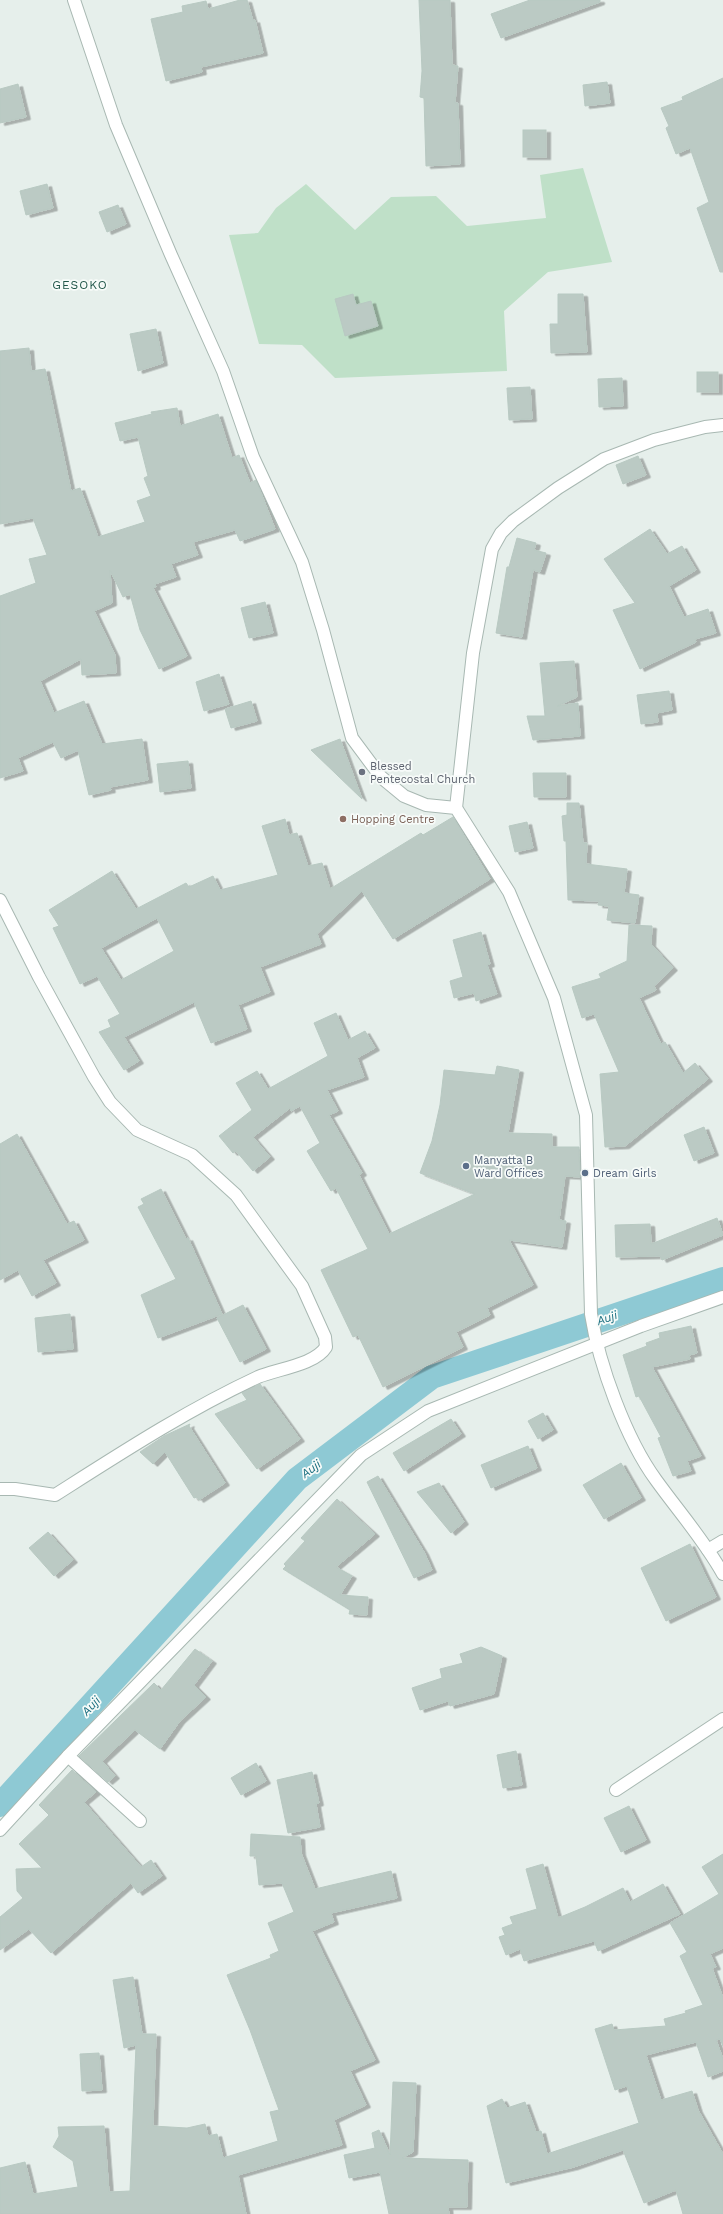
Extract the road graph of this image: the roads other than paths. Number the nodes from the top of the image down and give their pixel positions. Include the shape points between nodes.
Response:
1 (74, 0) edge
2 (723, 425) edge
3 (456, 808) junction
4 (0, 900) edge
5 (723, 1297) edge
6 (596, 1342) junction
7 (0, 1489) edge
8 (723, 1541) edge
9 (708, 1550) junction
10 (723, 1574) edge
11 (723, 1719) edge
12 (68, 1756) junction
13 (616, 1790) dead end
14 (140, 1821) dead end
15 (0, 1830) edge

1 - 3 street via 116,126 223,371 253,457 302,562 352,738 381,777 404,796 426,805
2 - 3 street via 654,440 604,459 558,488 501,533 492,549 473,653
3 - 6 street via 509,892 554,998 586,1115 591,1314
4 - 7 street via 39,977 110,1102 137,1130 192,1155 236,1195 302,1286 325,1338 326,1347 322,1353 310,1360 260,1377 179,1418 55,1495
5 - 6 street
6 - 9 street via 627,1430 655,1480
6 - 12 street via 428,1411 361,1455
8 - 9 street
9 - 10 street
11 - 13 street
12 - 14 street
12 - 15 street

